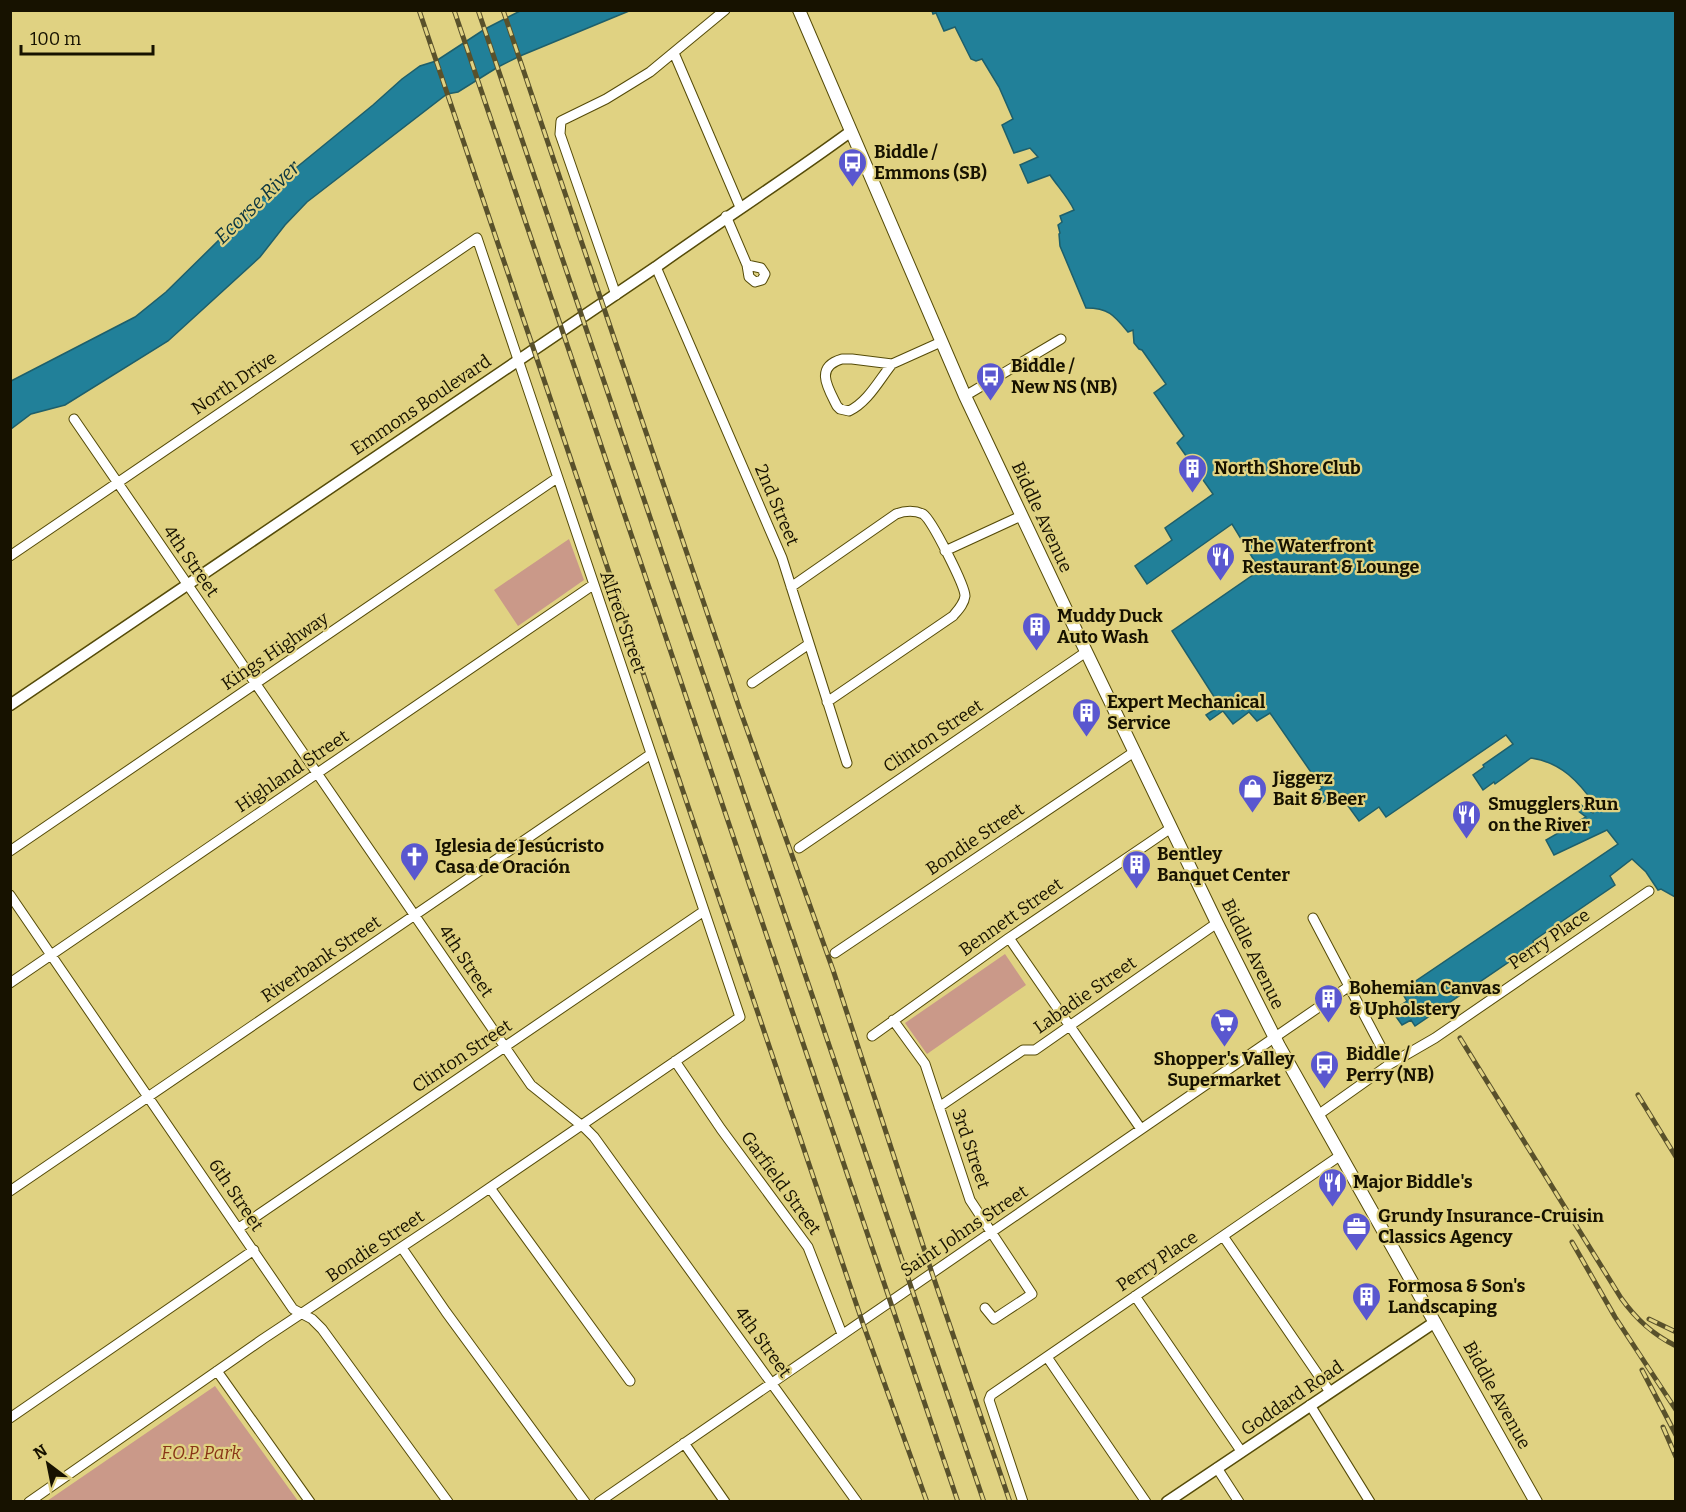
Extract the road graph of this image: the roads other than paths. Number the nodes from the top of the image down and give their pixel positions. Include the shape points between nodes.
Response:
1 (725, 10) edge
2 (799, 10) edge
3 (674, 54) junction
4 (850, 132) junction
5 (740, 207) junction
6 (726, 216) junction
7 (477, 238) joint
8 (747, 265) dead end
9 (656, 267) junction
10 (616, 295) junction
11 (1061, 339) dead end
12 (941, 342) junction
13 (517, 360) junction
14 (892, 364) junction
15 (965, 396) junction
16 (74, 418) dead end
17 (557, 478) junction
18 (117, 483) junction
19 (1021, 516) junction
20 (945, 551) junction
21 (10, 556) edge
22 (188, 584) junction
23 (593, 585) junction
24 (791, 587) junction
25 (809, 644) junction
26 (1086, 652) junction
27 (752, 683) dead end
28 (256, 684) junction
29 (827, 702) junction
30 (10, 705) edge
31 (1134, 752) junction
32 (651, 754) junction
33 (847, 763) dead end
34 (318, 774) junction
35 (1171, 828) junction
36 (799, 848) dead end
37 (10, 851) edge
38 (1649, 891) dead end
39 (10, 895) edge
40 (704, 912) junction
41 (415, 916) junction
42 (1313, 918) dead end
43 (1217, 923) junction
44 (1009, 938) junction
45 (835, 953) dead end
46 (51, 955) junction
47 (10, 983) edge
48 (1348, 987) junction
49 (740, 1017) joint
50 (893, 1020) junction
51 (1070, 1026) junction
52 (872, 1036) dead end
53 (1275, 1037) junction
54 (505, 1047) junction
55 (675, 1061) junction
56 (1390, 1064) junction
57 (148, 1096) junction
58 (939, 1107) junction
59 (1318, 1115) junction
60 (581, 1125) junction
61 (1141, 1129) junction
62 (1341, 1155) junction
63 (490, 1188) junction
64 (10, 1191) edge
65 (239, 1228) junction
66 (992, 1232) junction
67 (1223, 1236) junction
68 (402, 1248) junction
69 (254, 1251) junction
70 (1135, 1296) junction
71 (985, 1308) dead end
72 (302, 1314) junction
73 (1436, 1322) junction
74 (842, 1334) junction
75 (1047, 1356) junction
76 (217, 1371) junction
77 (630, 1381) dead end
78 (772, 1382) junction
79 (1330, 1392) junction
80 (1310, 1405) junction
81 (10, 1418) edge
82 (684, 1443) junction
83 (1241, 1451) junction
84 (1217, 1468) junction
85 (29, 1502) edge
86 (310, 1502) edge
87 (447, 1502) edge
88 (585, 1502) edge
89 (599, 1502) edge
90 (725, 1502) edge
91 (857, 1502) edge
92 (1023, 1502) edge
93 (1146, 1502) edge
94 (1167, 1502) edge
95 (1239, 1502) edge
96 (1370, 1502) edge
97 (1536, 1502) edge

1 - 3 street
2 - 4 main road, Biddle Avenue
3 - 5 street
3 - 10 street via 617,92 561,121 560,134
4 - 5 street, Emmons Boulevard
4 - 12 main road, Biddle Avenue
5 - 6 street, Emmons Boulevard
6 - 8 street
6 - 9 street, Emmons Boulevard
7 - 13 street, Alfred Street
7 - 18 street, North Drive
9 - 10 street, Emmons Boulevard
9 - 24 street, 2nd Street
10 - 13 street, Emmons Boulevard
11 - 15 street
12 - 14 street
12 - 15 main road, Biddle Avenue
13 - 17 street, Alfred Street
13 - 22 street, Emmons Boulevard
14 - 14 street via 852,359 834,362 828,366 825,382 837,406 849,411 857,407
15 - 19 main road, Biddle Avenue
16 - 18 street, 4th Street
17 - 23 street, Alfred Street
17 - 28 street, Kings Highway
18 - 21 street, North Drive
18 - 22 street, 4th Street
19 - 20 street
19 - 26 main road, Biddle Avenue
20 - 24 street via 926,516 914,511 900,512
20 - 29 street via 964,592 958,611
22 - 28 street, 4th Street
22 - 30 street, Emmons Boulevard
23 - 32 street, Alfred Street
23 - 34 street, Highland Street
24 - 25 street, 2nd Street
25 - 27 street
25 - 29 street, 2nd Street
26 - 31 main road, Biddle Avenue
26 - 36 street, Clinton Street
28 - 34 street, 4th Street
28 - 37 street, Kings Highway
29 - 33 street, 2nd Street
31 - 35 main road, Biddle Avenue
31 - 45 street, Bondie Street
32 - 40 street, Alfred Street
32 - 41 street, Riverbank Street
34 - 41 street, 4th Street
34 - 46 street, Highland Street
35 - 43 main road, Biddle Avenue
35 - 44 street, Bennett Street
38 - 56 street, Perry Place via 1435,1038
39 - 46 street, 6th Street
40 - 49 street, Alfred Street
40 - 54 street, Clinton Street
41 - 54 street, 4th Street
41 - 57 street, Riverbank Street
42 - 48 street
43 - 51 street, Labadie Street
43 - 53 main road, Biddle Avenue
44 - 50 street, Bennett Street
44 - 51 street
46 - 47 street, Highland Street
46 - 57 street, 6th Street
48 - 53 street, Saint Johns Street
48 - 56 street
49 - 55 street, Bondie Street
50 - 52 street, Bennett Street
50 - 58 street, 3rd Street via 924,1064
51 - 58 street, Labadie Street via 1035,1050 1023,1050
51 - 61 street
53 - 59 main road, Biddle Avenue
53 - 61 street, Saint Johns Street
54 - 60 street, 4th Street via 531,1085
54 - 65 street, Clinton Street
55 - 60 street, Bondie Street
55 - 74 street, Garfield Street via 808,1247
56 - 59 street, Perry Place
57 - 64 street, Riverbank Street
57 - 65 street, 6th Street
58 - 66 street, 3rd Street via 968,1195
59 - 62 main road, Biddle Avenue
60 - 63 street, Bondie Street
60 - 78 street, 4th Street via 594,1137
61 - 66 street, Saint Johns Street
62 - 67 street, Perry Place
62 - 73 main road, Biddle Avenue
63 - 68 street, Bondie Street
63 - 77 street
65 - 69 street, 6th Street
66 - 71 street, 3rd Street via 1032,1294 994,1319
66 - 74 street, Saint Johns Street
67 - 70 street, Perry Place
67 - 79 street
68 - 72 street, Bondie Street
68 - 88 street
69 - 72 street, 6th Street via 292,1309
69 - 81 street
70 - 75 street, Perry Place
70 - 83 street
72 - 76 street, Bondie Street
72 - 87 street, 6th Street via 322,1329
73 - 79 street, Goddard Road
73 - 97 main road, Biddle Avenue
74 - 78 street, Saint Johns Street
75 - 92 street, Perry Place via 991,1395 989,1401
75 - 93 street
76 - 85 street, Bondie Street
76 - 86 street
78 - 82 street, Saint Johns Street
78 - 91 street, 4th Street
79 - 80 street, Goddard Road
80 - 83 street, Goddard Road
80 - 96 street
82 - 89 street, Saint Johns Street
82 - 90 street
83 - 84 street, Goddard Road
84 - 94 street, Goddard Road
84 - 95 street

